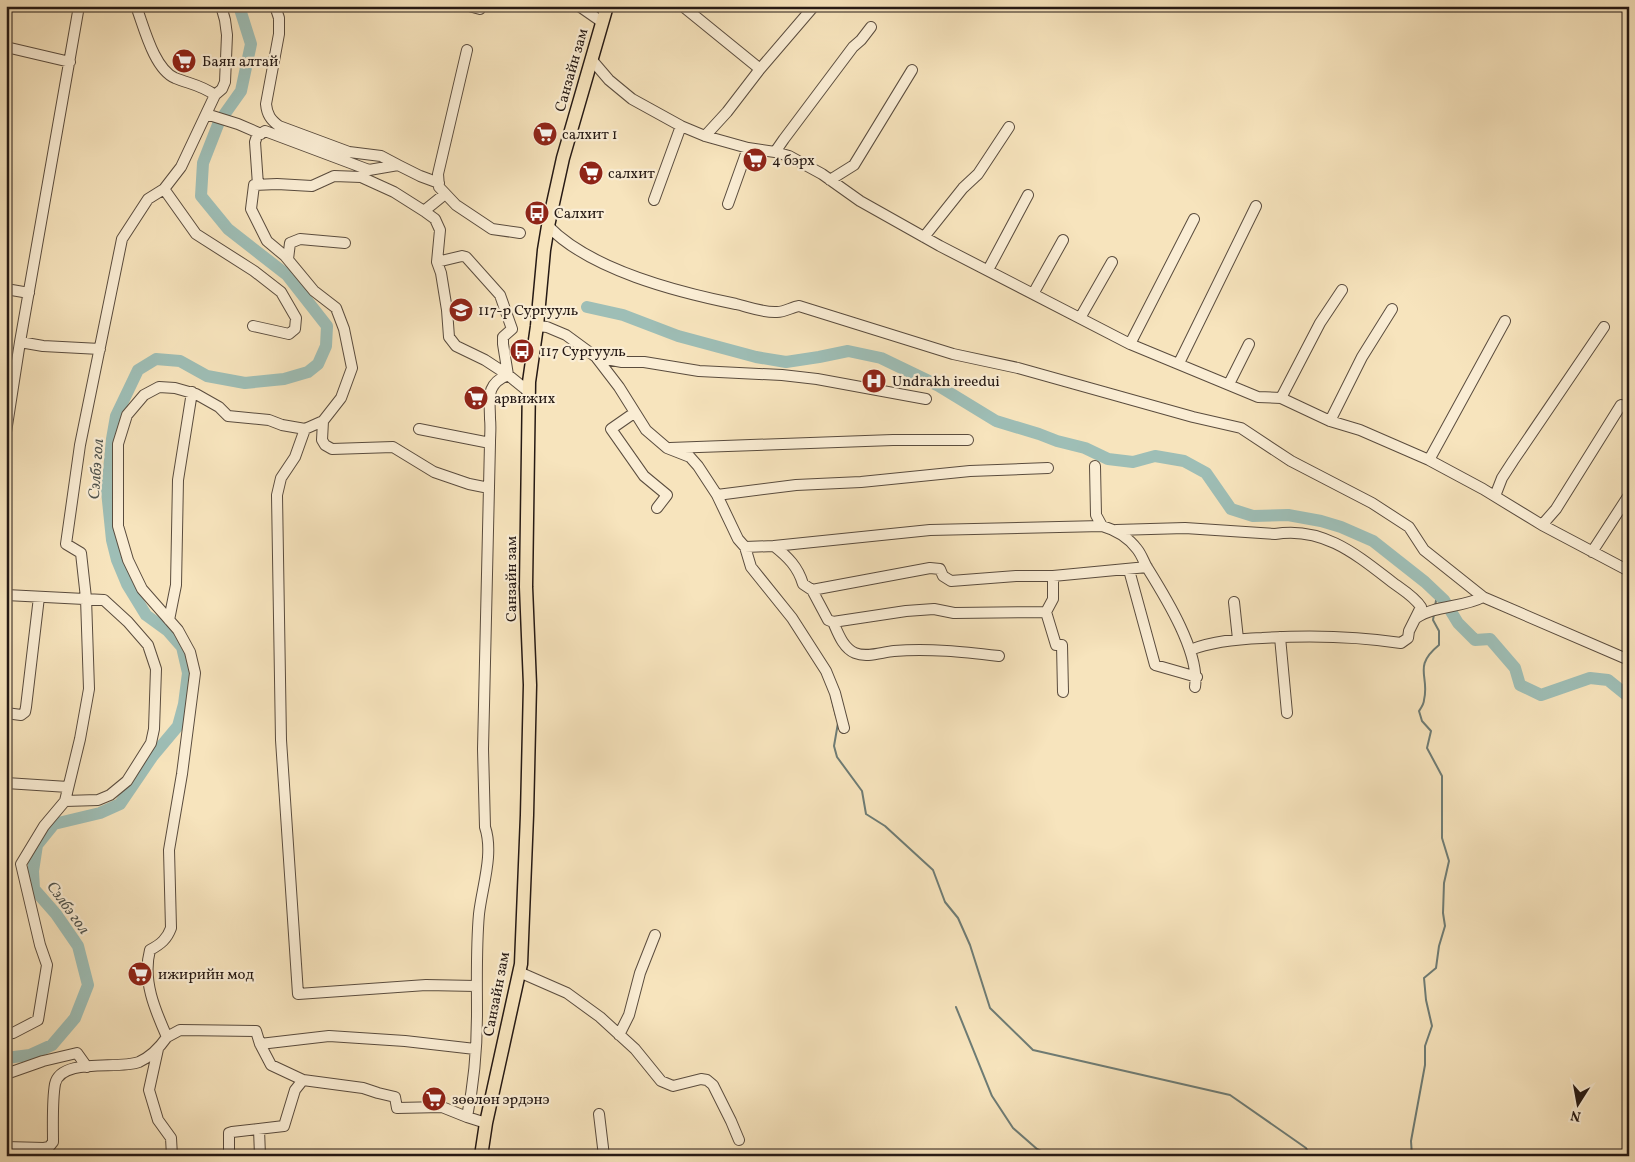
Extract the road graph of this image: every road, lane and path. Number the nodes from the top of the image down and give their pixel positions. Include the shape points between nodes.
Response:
1 (78, 6) edge
2 (136, 6) edge
3 (221, 6) edge
4 (274, 6) edge
5 (469, 6) edge
6 (480, 6) edge
7 (579, 6) edge
8 (607, 6) edge
9 (814, 6) edge
10 (685, 8) dead end
11 (602, 22) junction
12 (871, 27) dead end
13 (6, 47) edge
14 (467, 50) dead end
15 (591, 59) junction
16 (70, 62) junction
17 (760, 69) junction
18 (912, 70) dead end
19 (215, 95) junction
20 (206, 114) junction
21 (681, 126) junction
22 (1009, 127) dead end
23 (261, 134) junction
24 (705, 136) junction
25 (748, 148) junction
26 (775, 152) junction
27 (398, 165) junction
28 (830, 180) junction
29 (438, 183) junction
30 (258, 185) junction
31 (164, 189) junction
32 (445, 194) junction
33 (1028, 196) dead end
34 (654, 200) dead end
35 (728, 204) dead end
36 (1256, 206) dead end
37 (424, 211) junction
38 (1194, 219) dead end
39 (548, 226) junction
40 (520, 233) dead end
41 (924, 236) junction
42 (1063, 240) dead end
43 (345, 243) dead end
44 (288, 260) junction
45 (437, 262) junction
46 (1112, 262) dead end
47 (988, 270) junction
48 (6, 289) edge
49 (1342, 290) dead end
50 (29, 293) junction
51 (1033, 294) junction
52 (1392, 309) dead end
53 (1080, 318) junction
54 (1506, 321) dead end
55 (254, 326) dead end
56 (537, 326) junction
57 (1604, 326) dead end
58 (20, 342) junction
59 (1130, 344) junction
60 (1249, 344) dead end
61 (100, 349) junction
62 (596, 358) junction
63 (1179, 363) junction
64 (508, 375) junction
65 (1229, 384) junction
66 (192, 392) junction
67 (529, 392) junction
68 (1281, 398) junction
69 (926, 399) dead end
70 (1621, 405) dead end
71 (634, 412) junction
72 (323, 421) junction
73 (1330, 422) junction
74 (305, 429) junction
75 (419, 429) dead end
76 (6, 432) edge
77 (968, 440) dead end
78 (490, 443) junction
79 (667, 448) junction
80 (1429, 460) junction
81 (1095, 466) dead end
82 (1048, 468) dead end
83 (489, 488) junction
84 (717, 495) junction
85 (1629, 495) edge
86 (1494, 496) junction
87 (657, 508) dead end
88 (1102, 526) junction
89 (1542, 526) junction
90 (1116, 530) junction
91 (774, 546) junction
92 (744, 547) junction
93 (1592, 552) junction
94 (1147, 567) junction
95 (1129, 570) junction
96 (1629, 571) edge
97 (1053, 576) junction
98 (812, 590) junction
99 (6, 594) edge
100 (39, 597) junction
101 (1483, 597) junction
102 (86, 598) junction
103 (1234, 602) dead end
104 (1046, 612) junction
105 (1416, 618) junction
106 (169, 620) junction
107 (833, 622) junction
108 (1280, 636) junction
109 (1238, 639) junction
110 (1190, 650) junction
111 (998, 656) dead end
112 (1629, 660) edge
113 (1063, 692) dead end
114 (6, 713) edge
115 (1287, 713) dead end
116 (844, 728) dead end
117 (6, 782) edge
118 (68, 787) junction
119 (65, 801) junction
120 (655, 934) dead end
121 (519, 972) junction
122 (476, 986) junction
123 (6, 1034) edge
124 (619, 1035) junction
125 (167, 1037) junction
126 (260, 1044) junction
127 (158, 1049) junction
128 (475, 1049) junction
129 (86, 1067) junction
130 (6, 1074) edge
131 (303, 1080) junction
132 (599, 1114) dead end
133 (468, 1116) junction
134 (486, 1123) junction
135 (259, 1129) junction
136 (739, 1140) dead end
137 (6, 1147) edge
138 (482, 1155) edge
139 (172, 1156) edge
140 (229, 1156) edge
141 (260, 1156) edge
142 (604, 1156) edge

1 - 16 street
2 - 19 street via 165,72 200,85
3 - 19 street via 226,35 225,82
4 - 27 street via 280,23 266,104 271,120 279,126 349,152 381,156
5 - 6 street via 480,9
7 - 11 street
8 - 11 main road, Санзайн зам
9 - 17 street
10 - 17 street
11 - 15 main road, Санзайн зам
12 - 26 street
13 - 16 street
14 - 29 street
15 - 21 street via 632,99
15 - 39 main road, Санзайн зам
16 - 50 street
17 - 24 street
18 - 28 street via 854,166
19 - 20 street
20 - 23 street
20 - 31 street via 181,168
21 - 24 street
21 - 34 street
22 - 41 street via 978,174
23 - 27 street via 270,132 369,170
23 - 30 street via 255,142
24 - 25 street
25 - 26 street
25 - 35 street
26 - 28 street
27 - 29 street
28 - 41 street via 860,201
29 - 32 street
30 - 37 street via 312,186 334,176 361,177
30 - 44 street via 254,185 251,209 267,241
31 - 55 street via 196,234 281,292 296,318 295,329 288,334
31 - 61 street via 148,199 122,239
32 - 37 street
32 - 40 street via 456,206 492,229
33 - 47 street
36 - 63 street
37 - 45 street via 435,219 440,230
38 - 59 street
39 - 56 main road, Санзайн зам
39 - 101 street via 571,246 623,273 669,288 776,312 799,306 952,354 1018,368 1241,428 1290,461 1372,503 1409,527 1424,550
41 - 47 street
42 - 51 street
43 - 44 street via 300,239 290,243
44 - 72 street via 314,291 336,308 344,329 352,368 341,398
45 - 64 street via 449,337 456,346
45 - 64 street via 466,257 500,295 512,329 503,337 502,344
46 - 53 street
47 - 51 street
48 - 50 street
49 - 68 street via 1320,323
50 - 58 street
51 - 53 street
52 - 73 street via 1362,357
53 - 59 street
54 - 80 street
56 - 62 street via 566,335
56 - 67 main road, Санзайн зам
57 - 86 street via 1502,478
58 - 61 street
58 - 76 street
59 - 63 street
60 - 65 street
61 - 102 street via 80,446 66,544 81,552
62 - 69 street via 698,371 817,379
62 - 71 street
63 - 65 street
64 - 67 street
64 - 78 street via 494,384 488,397
65 - 68 street via 1258,397
66 - 74 street via 228,416 269,420
66 - 106 street via 178,480 176,585
66 - 106 street via 159,387 144,395 127,415 118,444 118,526 128,560 142,589
67 - 121 main road, Санзайн зам via 526,587 530,685
68 - 73 street
70 - 89 street
71 - 79 street via 646,430
71 - 87 street via 611,429 644,476 667,495
72 - 74 street
72 - 83 street via 322,440 332,449 393,448 434,472
73 - 80 street via 1360,430
74 - 122 street via 295,456 280,478 276,495 281,740 298,994 426,985
75 - 78 street
77 - 79 street
78 - 83 street
79 - 84 street via 690,458
80 - 86 street
81 - 88 street via 1096,515
82 - 84 street via 796,485
83 - 122 street via 483,749 488,837 486,883 479,912
84 - 92 street
85 - 93 street
86 - 89 street
88 - 90 street
88 - 91 street via 930,530
89 - 93 street
90 - 94 street via 1137,549
90 - 105 street via 1185,528 1320,536 1353,552 1418,603 1421,607
91 - 92 street
91 - 98 street via 791,560 803,584
92 - 116 street via 751,567 792,618 826,671
93 - 96 street
94 - 95 street
94 - 110 street via 1165,596
95 - 97 street
95 - 110 street via 1155,665 1196,682
97 - 98 street via 951,581 936,568
97 - 104 street via 1053,599
98 - 107 street via 828,620
99 - 100 street
100 - 102 street
100 - 114 street via 25,712 21,715
101 - 105 street via 1424,612
101 - 112 street
102 - 118 street via 89,689
102 - 119 street via 104,600 148,645 156,669 154,730 151,743 127,782 98,800
103 - 109 street
104 - 107 street via 954,613 934,609
104 - 113 street via 1056,645 1062,645
105 - 108 street via 1408,638 1401,643 1328,635
106 - 125 street via 190,652 195,673 169,850 171,928 161,944 150,950 147,960 151,998
107 - 111 street via 841,639 858,654 950,650
108 - 109 street
108 - 115 street
109 - 110 street
117 - 118 street
118 - 119 street
119 - 123 street via 44,826 21,864 47,965 38,1020
120 - 124 street via 629,1015
121 - 124 street via 567,993
121 - 134 main road, Санзайн зам
122 - 128 street
124 - 136 street via 661,1081 673,1086 701,1079 713,1085
125 - 126 street via 180,1030 256,1032
125 - 127 street
126 - 128 street via 328,1036
126 - 131 street via 271,1065
127 - 129 street via 139,1062
127 - 139 street via 149,1090 158,1120 171,1138
128 - 133 street
129 - 130 street via 77,1053
129 - 137 street via 67,1070 55,1083 52,1142 49,1146
131 - 133 street via 363,1088 396,1097 397,1108 442,1107
131 - 135 street via 295,1090 284,1126
132 - 142 street
133 - 134 street
134 - 138 main road, Санзайн зам
135 - 140 street via 229,1134
135 - 141 street

